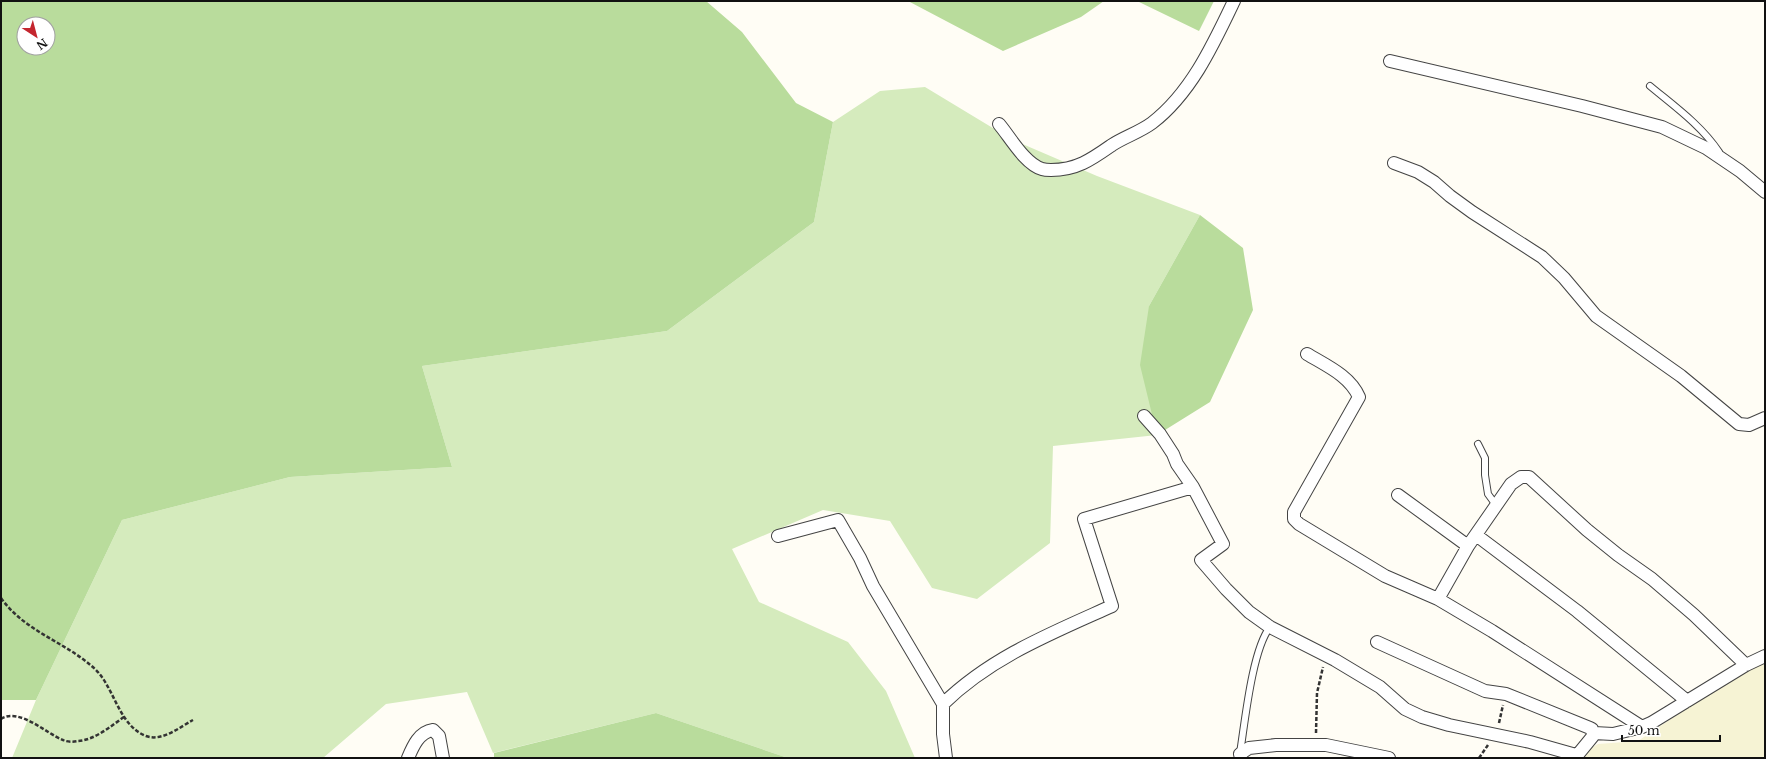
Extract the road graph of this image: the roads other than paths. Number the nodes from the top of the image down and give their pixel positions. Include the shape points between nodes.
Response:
1 (1234, 1) edge
2 (1390, 61) dead end
3 (1650, 86) dead end
4 (999, 124) dead end
5 (1723, 159) junction
6 (1394, 163) dead end
7 (1765, 192) edge
8 (1307, 354) dead end
9 (1144, 416) dead end
10 (1765, 418) edge
11 (1478, 444) dead end
12 (1193, 486) junction
13 (1398, 495) dead end
14 (1496, 505) junction
15 (1476, 535) junction
16 (778, 536) dead end
17 (1468, 546) junction
18 (1438, 599) junction
19 (1270, 627) junction
20 (1377, 642) dead end
21 (1765, 656) edge
22 (1746, 665) junction
23 (1687, 701) junction
24 (943, 704) junction
25 (1642, 727) junction
26 (1594, 733) junction
27 (1241, 756) edge
28 (1576, 757) edge
29 (408, 758) edge
30 (443, 758) edge
31 (946, 758) edge
32 (1389, 758) edge

1 - 4 street via 1194,77 1176,100 1151,124 1121,138 1083,164 1061,170 1042,169 1027,159
2 - 5 street via 1662,127
3 - 5 lane via 1710,140
5 - 7 street
6 - 10 street via 1418,172 1434,182 1472,212 1542,257 1564,278 1596,316 1681,376 1739,424 1749,425
8 - 18 street via 1339,373 1354,387 1359,397 1294,512 1294,519 1385,576
9 - 12 street via 1160,434
11 - 14 lane via 1486,458 1488,494
12 - 19 street via 1223,544 1201,560 1249,612
12 - 24 street via 1084,519 1112,606 1014,652 957,690
13 - 17 street
14 - 15 street
14 - 22 street via 1511,484 1521,477 1530,477 1588,530 1694,614
15 - 17 street
15 - 23 street via 1577,611
16 - 24 street via 838,520 873,586
17 - 18 street
18 - 25 street
19 - 27 lane via 1264,634 1257,656
19 - 28 street via 1326,655 1380,687 1405,709 1422,717 1530,742
20 - 26 street via 1485,691 1506,694 1590,728
21 - 22 street
22 - 23 street
23 - 25 street
24 - 31 street
25 - 26 street via 1613,734
26 - 28 street
27 - 32 street via 1249,748 1326,745
29 - 30 street via 414,744 426,731 433,730 439,736

